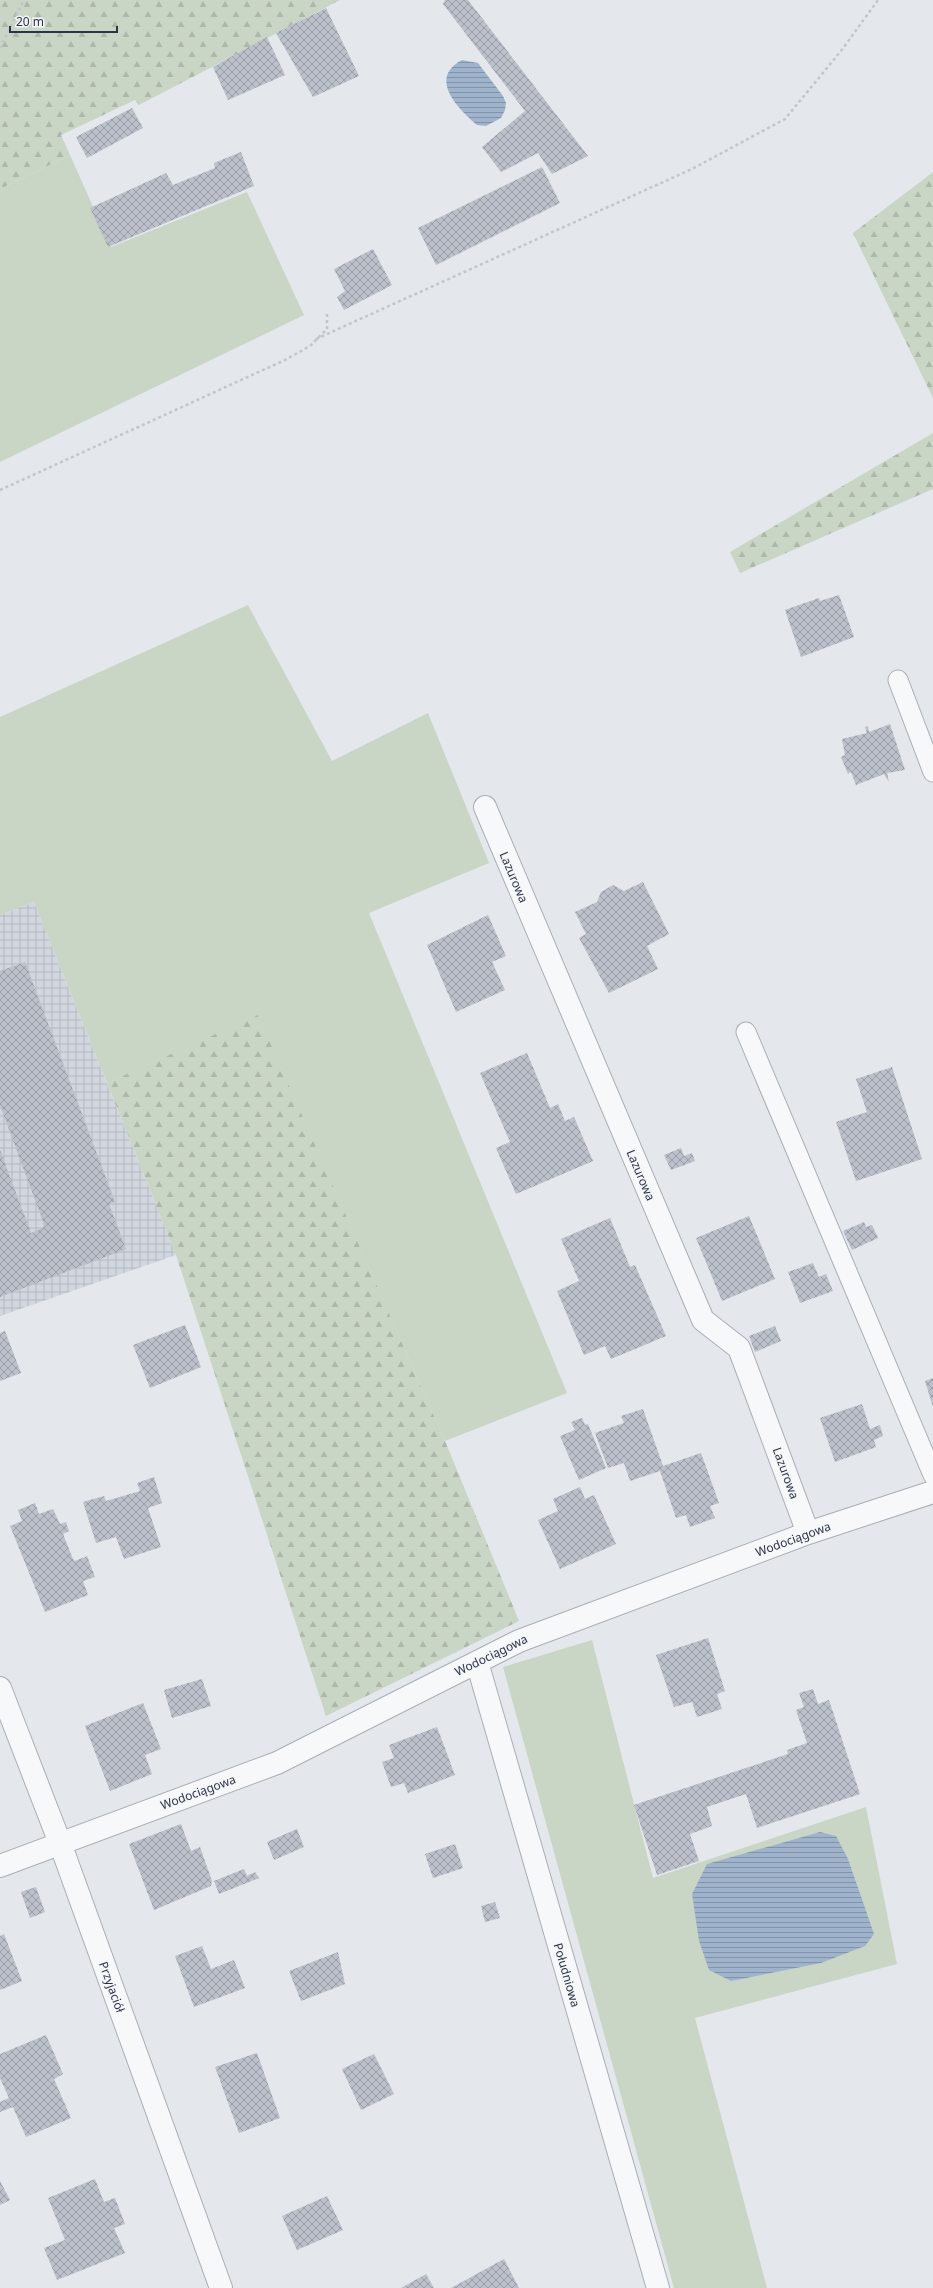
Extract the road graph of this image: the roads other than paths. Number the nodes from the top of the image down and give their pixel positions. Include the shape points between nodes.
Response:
1 (898, 680) dead end
2 (933, 772) edge
3 (485, 807) dead end
4 (746, 1032) dead end
5 (933, 1475) edge
6 (933, 1492) edge
7 (808, 1533) junction
8 (477, 1662) junction
9 (0, 1688) edge
10 (60, 1843) junction
11 (0, 1866) edge
12 (221, 2288) edge
13 (658, 2288) edge

1 - 2 lane
3 - 7 street, Lazurowa via 703,1320 739,1348
4 - 5 lane
6 - 7 street, Wodociągowa
7 - 8 street, Wodociągowa via 519,1641
8 - 10 street, Wodociągowa via 277,1763
8 - 13 street, Południowa
9 - 10 street, Przyjaciół
10 - 11 street, Wodociągowa
10 - 12 street, Przyjaciół

